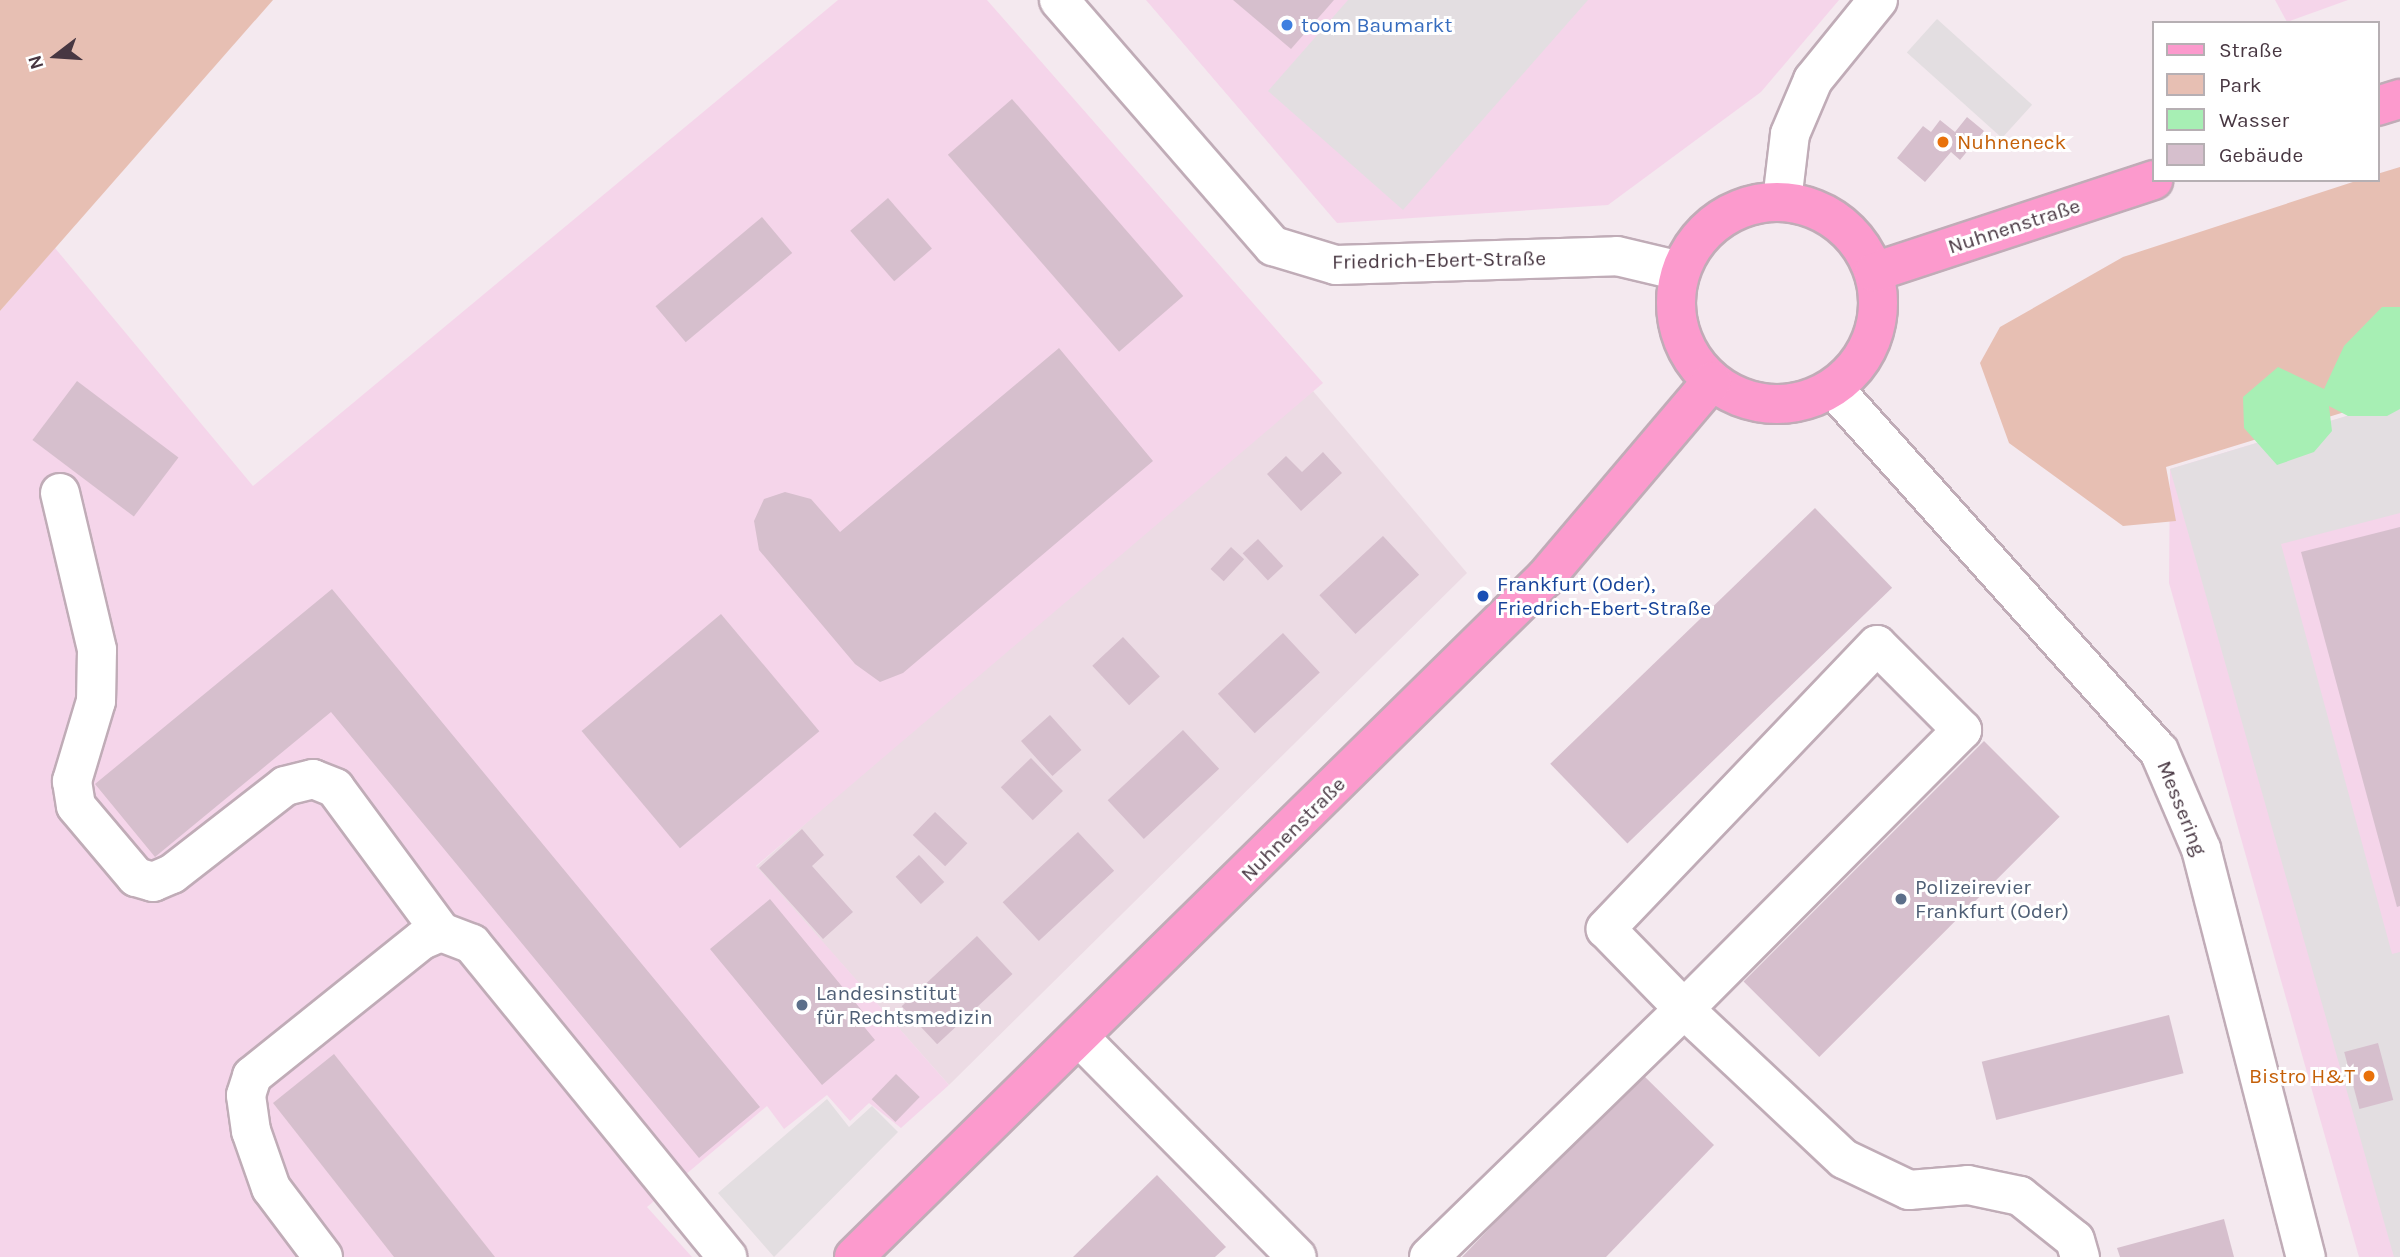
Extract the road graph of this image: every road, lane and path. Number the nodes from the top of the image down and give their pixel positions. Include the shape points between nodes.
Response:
1 (1059, 0) edge
2 (1878, 0) edge
3 (2400, 99) edge
4 (2379, 105) edge
5 (2152, 180) edge
6 (1782, 201) junction
7 (1680, 271) junction
8 (1874, 272) junction
9 (1712, 381) junction
10 (1833, 388) junction
11 (60, 493) dead end
12 (442, 932) junction
13 (1684, 1009) junction
14 (1080, 1038) junction
15 (1281, 1252) edge
16 (323, 1257) edge
17 (727, 1257) edge
18 (854, 1257) edge
19 (1429, 1257) edge
20 (2080, 1257) edge
21 (2306, 1257) edge

1 - 7 street, Friedrich-Ebert-Straße via 1273,246 1336,265 1617,256
2 - 6 street via 1813,80 1790,134
3 - 4 main road
5 - 8 main road, Nuhnenstraße
6 - 7 main road via 1749,204 1719,219 1695,242
6 - 8 main road via 1829,215 1849,230
7 - 9 main road via 1679,331
8 - 10 main road via 1876,326 1867,351
9 - 10 main road via 1740,398 1771,405 1803,401
9 - 14 main road, Nuhnenstraße via 1545,578
10 - 21 street, Messering via 2159,751 2201,849
11 - 12 street via 97,650 96,701 72,781 76,806 136,877 153,882 172,874 285,786 313,779 335,788
12 - 16 street via 422,940 252,1076 246,1095 251,1131 271,1188
12 - 17 street via 472,944
13 - 13 street via 1962,730 1877,645 1606,929
13 - 19 street
13 - 20 street via 1844,1159 1909,1190 1968,1185 2020,1196 2075,1240
14 - 15 street
14 - 18 main road, Nuhnenstraße

